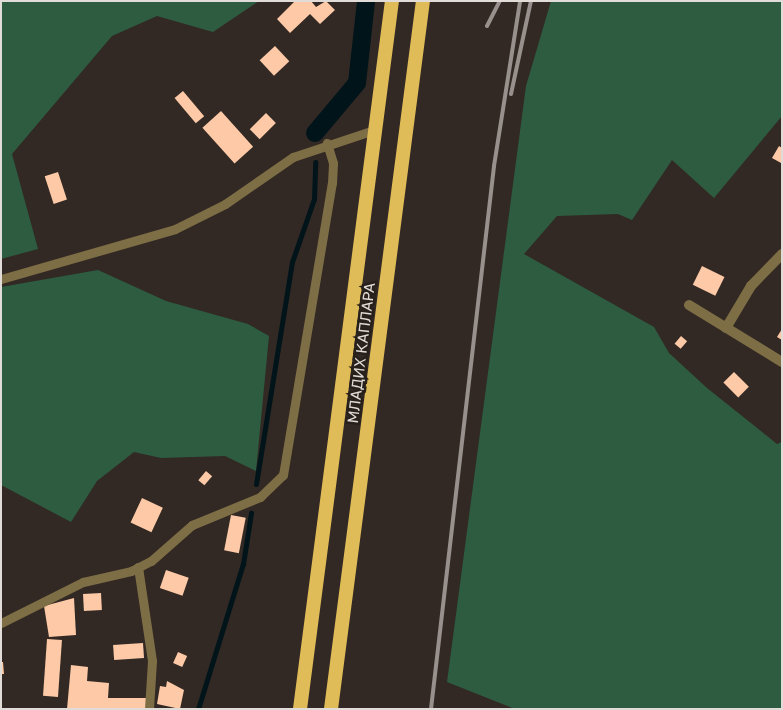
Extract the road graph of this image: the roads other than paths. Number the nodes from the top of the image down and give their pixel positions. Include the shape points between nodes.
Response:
1 (392, 1) edge
2 (423, 1) edge
3 (368, 132) dead end
4 (327, 143) junction
5 (782, 254) edge
6 (1, 279) edge
7 (689, 305) dead end
8 (726, 328) junction
9 (782, 362) edge
10 (138, 567) junction
11 (1, 623) edge
12 (149, 709) edge
13 (300, 709) edge
14 (331, 709) edge

1 - 13 highway, МЛАДИХ КАПЛАРА
2 - 14 highway, МЛАДИХ КАПЛАРА
3 - 4 lane
4 - 6 lane via 293,157 225,204 184,225 124,247
4 - 10 lane via 334,163 332,184 284,475 260,497 192,525
5 - 8 street via 751,286
7 - 8 street
8 - 9 street
10 - 11 lane via 83,582
10 - 12 lane via 152,661

